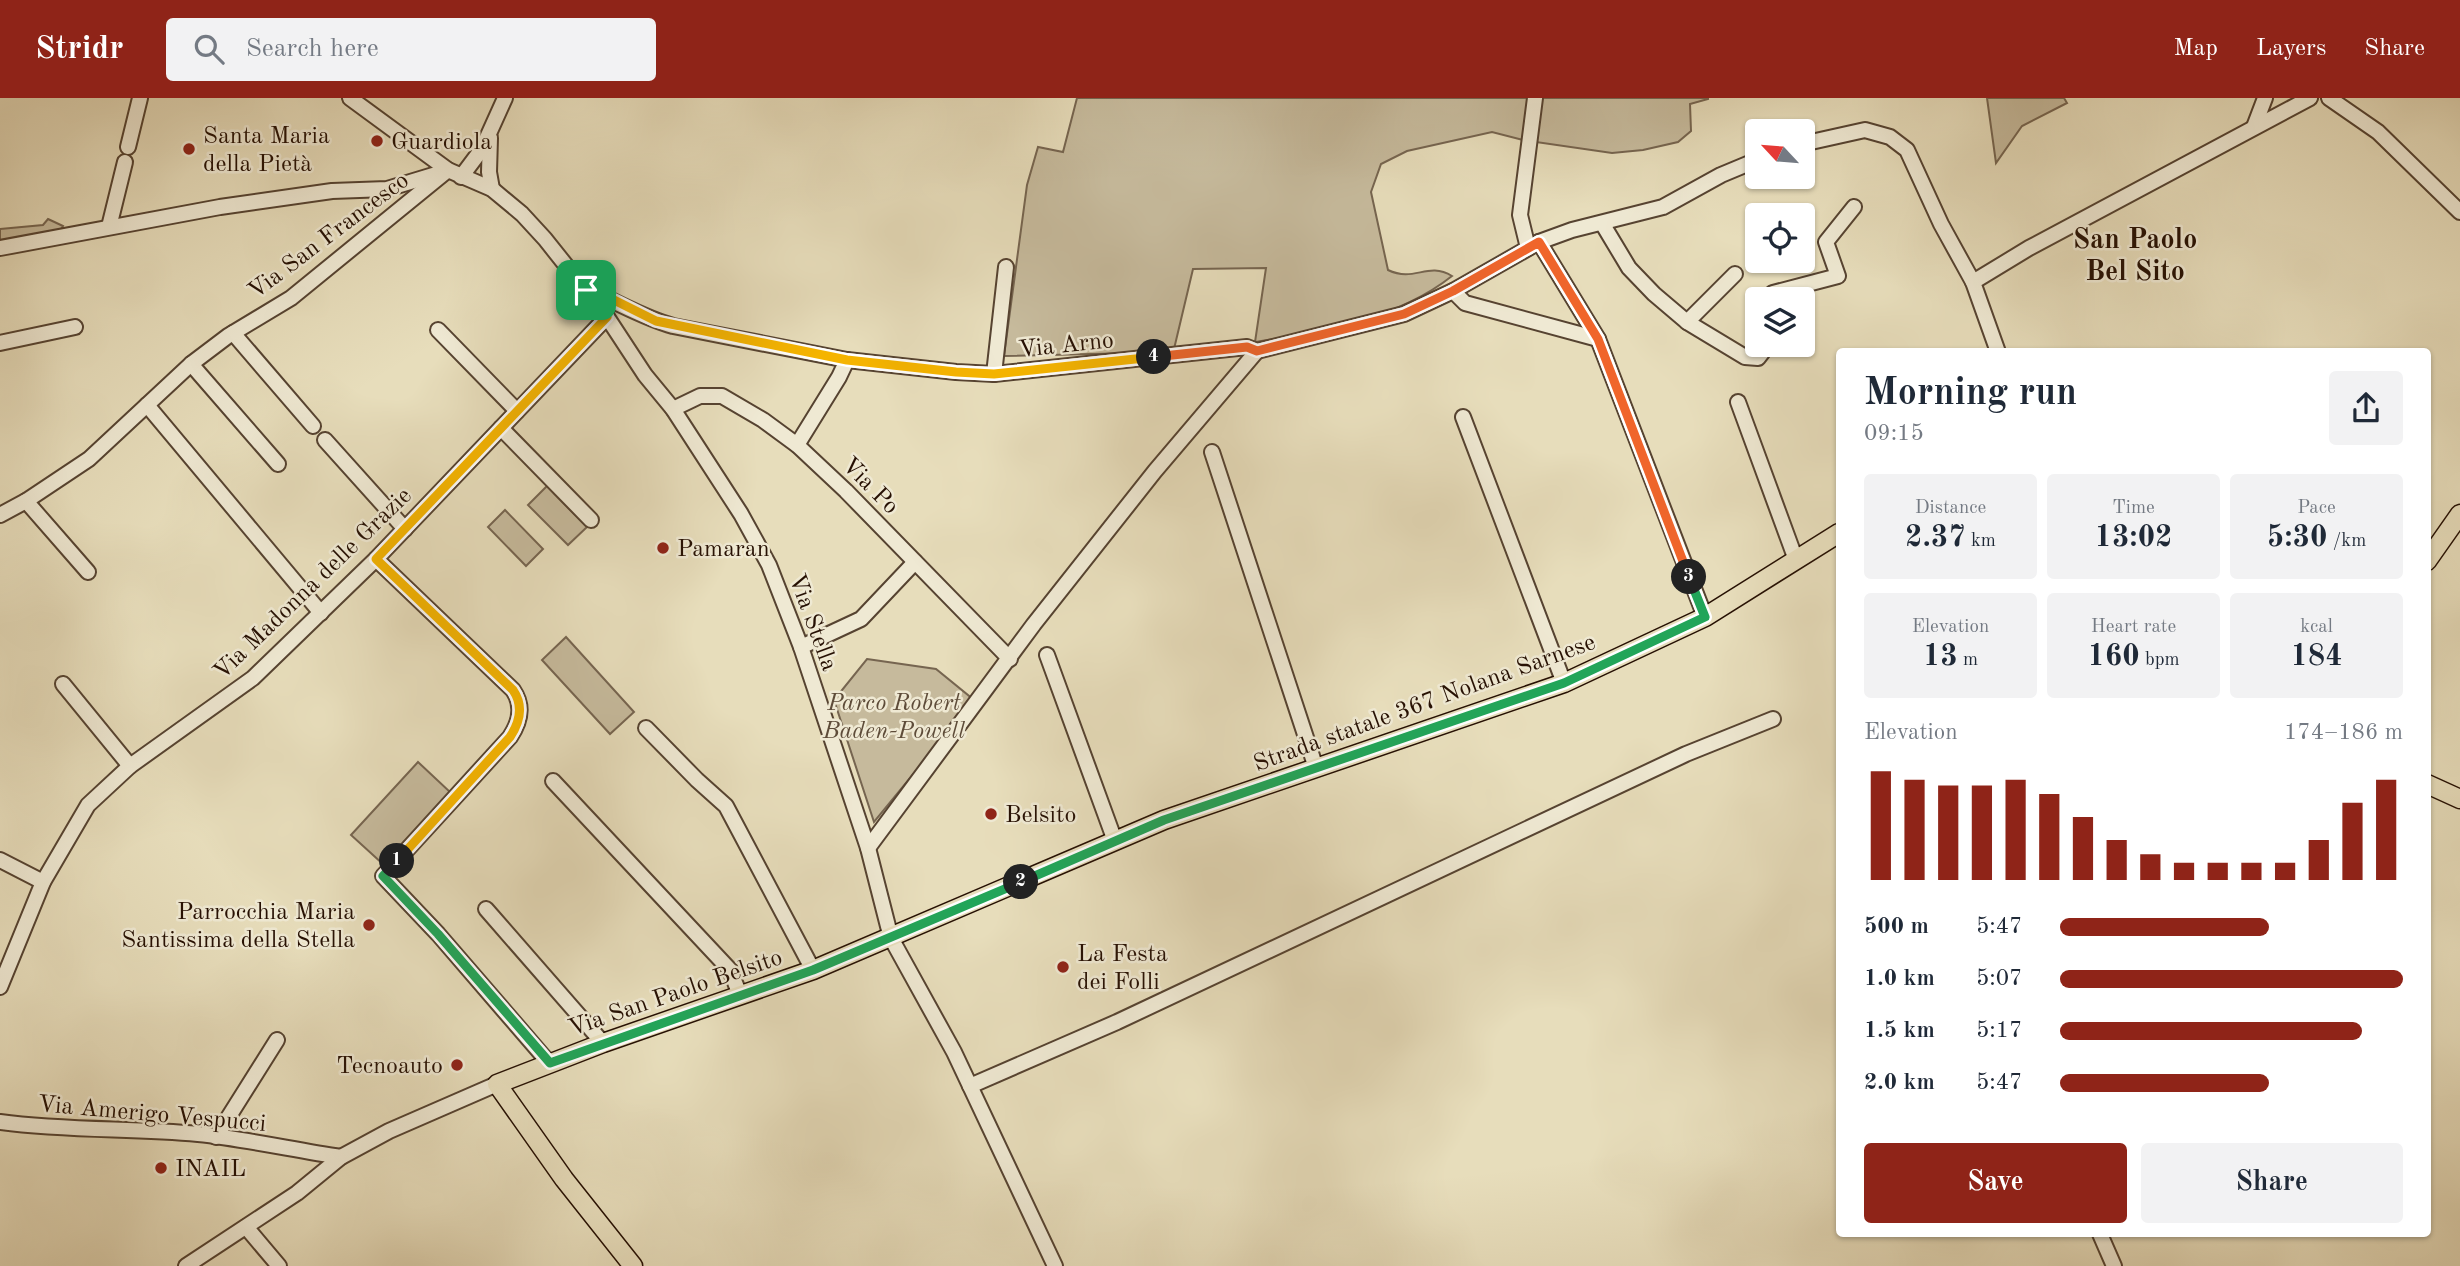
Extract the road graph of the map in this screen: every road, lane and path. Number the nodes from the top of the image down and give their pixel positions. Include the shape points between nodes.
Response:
1 (140, 98) edge
2 (349, 98) edge
3 (505, 98) edge
4 (1535, 98) edge
5 (2265, 98) edge
6 (2310, 98) edge
7 (2329, 98) edge
8 (2254, 127) junction
9 (491, 130) junction
10 (1815, 141) edge
11 (128, 147) dead end
12 (125, 162) dead end
13 (1745, 165) edge
14 (455, 174) junction
15 (387, 189) junction
16 (492, 189) junction
17 (1854, 207) dead end
18 (2460, 212) edge
19 (396, 214) junction
20 (1602, 223) junction
21 (109, 227) junction
22 (1533, 245) junction
23 (0, 248) edge
24 (1006, 267) dead end
25 (1734, 274) dead end
26 (1973, 282) junction
27 (1796, 287) edge
28 (586, 290) junction
29 (1453, 291) junction
30 (607, 317) junction
31 (1687, 322) junction
32 (75, 327) dead end
33 (438, 330) dead end
34 (233, 333) junction
35 (1598, 339) junction
36 (0, 343) edge
37 (1997, 348) edge
38 (1257, 351) junction
39 (1745, 356) edge
40 (847, 360) junction
41 (191, 364) junction
42 (994, 374) junction
43 (1738, 402) dead end
44 (147, 405) junction
45 (673, 409) junction
46 (517, 411) junction
47 (1463, 417) dead end
48 (313, 426) dead end
49 (501, 428) junction
50 (325, 440) dead end
51 (797, 445) junction
52 (1212, 452) dead end
53 (278, 464) dead end
54 (26, 501) junction
55 (2460, 514) edge
56 (0, 516) edge
57 (591, 520) dead end
58 (405, 529) junction
59 (1836, 535) edge
60 (2431, 555) edge
61 (376, 559) junction
62 (1796, 559) junction
63 (915, 562) junction
64 (88, 572) dead end
65 (321, 613) junction
66 (1705, 617) junction
67 (801, 647) junction
68 (1047, 655) dead end
69 (1010, 659) junction
70 (1564, 683) junction
71 (63, 684) dead end
72 (1773, 719) dead end
73 (646, 728) dead end
74 (130, 766) junction
75 (1316, 768) junction
76 (553, 781) dead end
77 (2431, 786) edge
78 (2460, 799) edge
79 (1164, 820) joint
80 (1115, 841) junction
81 (868, 848) junction
82 (0, 860) edge
83 (43, 882) junction
84 (486, 909) dead end
85 (891, 938) junction
86 (6, 954) edge
87 (813, 970) junction
88 (0, 987) edge
89 (740, 995) junction
90 (277, 1040) dead end
91 (603, 1043) junction
92 (550, 1063) junction
93 (497, 1084) junction
94 (970, 1086) junction
95 (0, 1122) edge
96 (216, 1137) junction
97 (341, 1157) junction
98 (246, 1227) junction
99 (2101, 1237) edge
100 (186, 1266) edge
101 (279, 1266) edge
102 (633, 1266) edge
103 (1055, 1266) edge
104 (2114, 1266) edge

1 - 11 street
2 - 14 street
3 - 9 street
4 - 22 street via 1520,215
5 - 8 street
6 - 8 street
7 - 18 street via 2378,132
8 - 26 street
9 - 14 street, Via San Francesco via 481,149
9 - 16 street
10 - 26 street via 1865,130 1890,137 1907,150
12 - 21 street
13 - 20 street, Via Arno via 1663,207
14 - 15 street
14 - 16 street
14 - 19 street, Via San Francesco
15 - 19 street
15 - 21 street via 332,191
16 - 28 street via 522,214
17 - 27 street via 1826,242 1838,276
19 - 34 street, Via San Francesco via 291,298
20 - 22 street, Via Arno
20 - 31 street via 1629,268
21 - 23 street
22 - 29 street, Via Arno
22 - 35 street
24 - 42 street
25 - 31 street
26 - 37 street
28 - 30 street, Via Stella
28 - 40 street, Via Arno via 656,321
29 - 35 street via 1465,303
29 - 38 street, Via Arno via 1404,314
30 - 45 street, Via Stella
30 - 46 street, Via Madonna delle Grazie
31 - 39 street
32 - 36 street
33 - 46 street
34 - 41 street, Via San Francesco
34 - 48 street
35 - 66 street
38 - 42 street, Via Arno via 1247,347
38 - 69 street via 1155,471
40 - 42 street, Via Arno
40 - 51 street
41 - 44 street, Via San Francesco
41 - 53 street
43 - 62 street
44 - 54 street, Via San Francesco via 89,459
44 - 65 street
45 - 51 street, Via Po via 700,396 722,396
45 - 67 street, Via Stella via 769,565
46 - 49 street, Via Madonna delle Grazie
47 - 70 street
49 - 57 street
49 - 58 street, Via Madonna delle Grazie
50 - 58 street
51 - 63 street, Via Po
52 - 75 street
54 - 56 street, Via San Francesco
54 - 64 street
55 - 60 main road
58 - 61 street, Via Madonna delle Grazie
59 - 62 main road, Strada statale 367 Nolana Sarnese
61 - 65 street, Via Madonna delle Grazie
61 - 92 street via 513,690 520,714 510,737 383,876
62 - 66 main road, Strada statale 367 Nolana Sarnese
63 - 67 street via 861,619
63 - 69 street, Via Po
65 - 74 street, Via Madonna delle Grazie via 253,678
66 - 70 main road, Strada statale 367 Nolana Sarnese
67 - 81 street, Via Stella
68 - 80 street
69 - 81 street
70 - 75 main road, Strada statale 367 Nolana Sarnese
71 - 74 street
72 - 94 street via 1686,754 1117,1022
73 - 87 street via 726,806
74 - 83 street, Via Madonna delle Grazie via 88,805
75 - 79 main road, Strada statale 367 Nolana Sarnese
76 - 89 street via 730,970
77 - 78 main road
79 - 80 main road, Via San Paolo Belsito
80 - 85 main road, Via San Paolo Belsito
81 - 85 street, Via Stella
82 - 83 street
83 - 86 street, Via Madonna delle Grazie
84 - 91 street
85 - 87 main road, Via San Paolo Belsito
85 - 94 street, Via Stella
86 - 88 street, Via Madonna delle Grazie
87 - 89 main road, Via San Paolo Belsito
89 - 91 main road, Via San Paolo Belsito
90 - 96 street
91 - 92 main road, Via San Paolo Belsito
92 - 93 main road, Via San Paolo Belsito
93 - 97 street, Via San Paolo Belsito
93 - 102 main road
94 - 103 street, Via Stella
95 - 96 street, Via Amerigo Vespucci
96 - 97 street, Via Amerigo Vespucci
97 - 98 street, Via San Paolo Belsito
98 - 100 street, Via San Paolo Belsito
98 - 101 street
99 - 104 street

